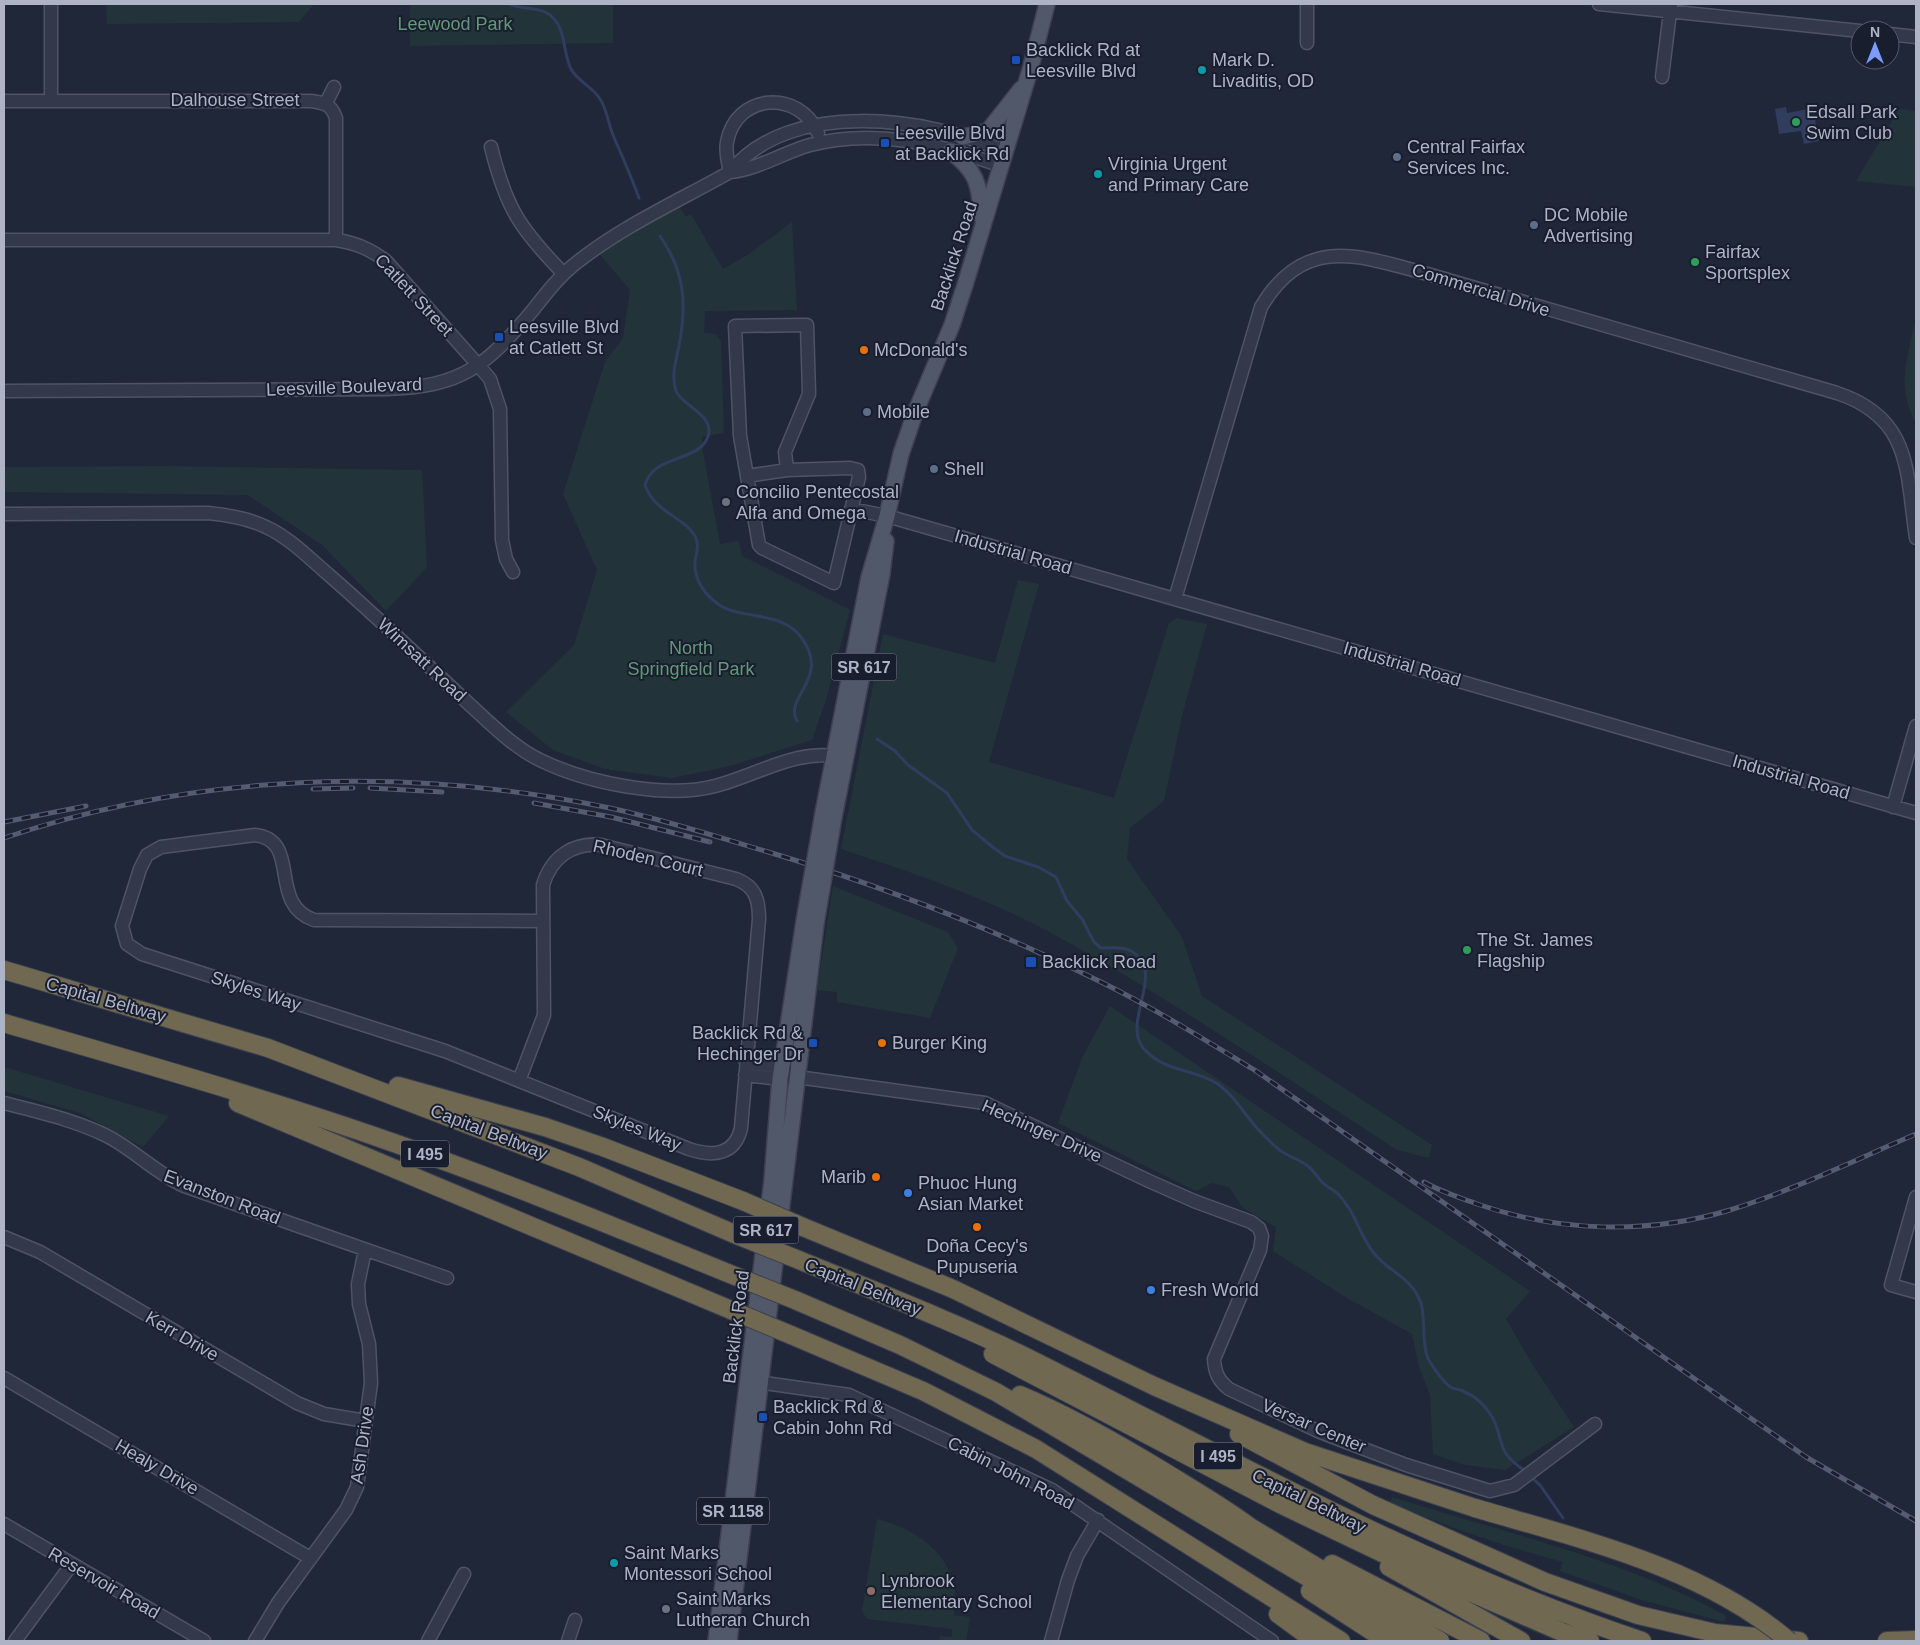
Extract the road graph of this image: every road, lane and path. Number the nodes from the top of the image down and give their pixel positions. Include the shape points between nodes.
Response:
1 (51, 4) edge
2 (1047, 4) edge
3 (1306, 4) edge
4 (1599, 4) edge
5 (1670, 7) edge
6 (1850, 30) edge
7 (1900, 35) edge
8 (1916, 37) edge
9 (1307, 43) dead end
10 (1662, 77) dead end
11 (1026, 84) junction
12 (334, 87) dead end
13 (52, 100) junction
14 (4, 101) edge
15 (326, 103) junction
16 (815, 126) junction
17 (963, 137) junction
18 (822, 142) junction
19 (491, 147) dead end
20 (950, 151) junction
21 (1003, 159) junction
22 (730, 172) junction
23 (984, 226) junction
24 (4, 240) edge
25 (336, 240) junction
26 (564, 274) junction
27 (479, 366) junction
28 (4, 391) edge
29 (786, 470) junction
30 (747, 476) junction
31 (851, 509) junction
32 (4, 514) edge
33 (887, 516) junction
34 (1916, 538) edge
35 (513, 572) dead end
36 (1175, 599) junction
37 (1916, 726) edge
38 (839, 757) junction
39 (1893, 807) junction
40 (1916, 813) edge
41 (543, 921) junction
42 (810, 922) junction
43 (4, 970) edge
44 (4, 1023) edge
45 (268, 1048) junction
46 (107, 1053) junction
47 (746, 1069) junction
48 (781, 1073) junction
49 (797, 1077) junction
50 (519, 1081) junction
51 (4, 1103) edge
52 (1916, 1197) edge
53 (1219, 1208) joint
54 (4, 1237) edge
55 (366, 1250) junction
56 (799, 1260) junction
57 (448, 1278) dead end
58 (1916, 1292) edge
59 (900, 1345) junction
60 (4, 1378) edge
61 (755, 1381) junction
62 (1154, 1386) junction
63 (366, 1421) junction
64 (1595, 1424) dead end
65 (1282, 1505) junction
66 (1227, 1510) junction
67 (1147, 1517) junction
68 (1098, 1520) junction
69 (1214, 1522) junction
70 (4, 1524) edge
71 (310, 1558) junction
72 (72, 1564) junction
73 (464, 1574) dead end
74 (1467, 1612) junction
75 (575, 1620) dead end
76 (1916, 1640) edge
77 (15, 1641) edge
78 (204, 1641) edge
79 (254, 1641) edge
80 (428, 1641) edge
81 (568, 1641) edge
82 (716, 1641) edge
83 (729, 1641) edge
84 (1051, 1641) edge
85 (1272, 1641) edge
86 (1315, 1641) edge
87 (1341, 1641) edge
88 (1387, 1641) edge
89 (1415, 1641) edge
90 (1440, 1641) edge
91 (1481, 1641) edge
92 (1521, 1641) edge
93 (1535, 1641) edge
94 (1590, 1641) edge
95 (1642, 1641) edge
96 (1789, 1641) edge
97 (1799, 1641) edge
98 (1887, 1641) edge

1 - 13 street
2 - 11 main road, Backlick Road / SR 617
3 - 9 street
4 - 5 street
5 - 6 street
5 - 10 street
7 - 8 street
11 - 17 main road via 988,131
11 - 21 main road, Backlick Road / SR 617
12 - 15 street
13 - 14 street, Dalhouse Street
13 - 15 street, Dalhouse Street via 311,100
15 - 25 street, Dalhouse Street via 336,118
16 - 17 street, Leesville Boulevard via 888,122
16 - 18 street
16 - 22 street, Leesville Boulevard via 750,151
16 - 22 street via 802,110 790,105 770,102 750,108 735,122 728,135 726,152
17 - 21 street, Leesville Boulevard
18 - 20 street, Leesville Boulevard via 895,138
18 - 22 street, Leesville Boulevard via 756,167
19 - 26 street via 515,216 529,237
20 - 21 street, Leesville Boulevard
20 - 23 main road via 974,174
21 - 23 main road, Backlick Road / SR 617
22 - 26 street, Leesville Boulevard via 609,240
23 - 33 main road, Backlick Road / SR 617 via 952,325 905,442
24 - 25 street, Catlett Street
25 - 27 street, Catlett Street via 360,245 386,261
26 - 27 street, Leesville Boulevard via 508,339
27 - 28 street, Leesville Boulevard via 455,378 406,388
27 - 35 street, Catlett Street via 490,379 500,409 502,540
29 - 30 street
29 - 30 street via 785,452 809,394 807,324 735,326 740,436
29 - 31 street via 858,470
30 - 31 street via 762,548 834,583
31 - 33 street, Industrial Road
32 - 38 street, Wimsatt Road via 208,513 238,517 267,527 292,543 348,590 496,729 542,761 575,774 651,790 685,791 715,786 792,759 818,755
33 - 36 street, Industrial Road
33 - 38 main road, Backlick Road / SR 617 via 882,574
34 - 36 street, Commercial Drive via 1902,451 1888,424 1864,403 1424,272 1371,258 1342,255 1317,259 1294,270 1276,285 1261,307
36 - 39 street, Industrial Road
37 - 39 street
38 - 42 main road, Backlick Road / SR 617, bridge
39 - 40 street, Industrial Road
41 - 47 street, Rhoden Court via 546,876 563,854 584,844 736,878 747,884 756,895 759,919
41 - 50 street, Rhoden Court via 544,1015
41 - 50 street, Skyles Way via 314,920 304,917 293,906 275,843 255,835 166,846 152,851 140,869 122,926 127,944 142,954 445,1052
42 - 48 main road, Backlick Road / SR 617
42 - 49 main road, Backlick Road / SR 617
43 - 45 highway, Capital Beltway / I 495
44 - 46 highway, I 495
45 - 56 highway, Capital Beltway / I 495, bridge via 579,1167
45 - 62 highway, bridge via 603,1146 953,1290
46 - 59 highway, I 495, bridge via 394,1143 494,1179
46 - 67 highway, bridge via 312,1134 962,1410 1036,1449
47 - 48 street
47 - 50 street, Skyles Way via 738,1138 728,1150 714,1154 689,1149
48 - 49 street
48 - 61 main road, Backlick Road / SR 617
49 - 53 street, Hechinger Drive via 985,1102 1149,1181
49 - 61 main road, Backlick Road / SR 617
51 - 55 street, Evanston Road via 106,1136 184,1186
52 - 58 street via 1891,1285
53 - 64 street, Versar Center via 1251,1222 1259,1228 1262,1236 1260,1250 1214,1359 1219,1380 1229,1389 1320,1432 1406,1465 1470,1486 1497,1490 1514,1485
54 - 63 street, Kerr Drive via 40,1252 297,1403 324,1414
55 - 57 street, Evanston Road
55 - 63 street, Ash Drive via 358,1284 371,1360
56 - 65 highway via 996,1356
56 - 95 highway, Capital Beltway / I 495 via 1028,1358 1248,1472 1392,1541 1537,1603
59 - 66 highway via 1066,1416
59 - 69 highway, I 495 via 996,1392
60 - 71 street, Healy Drive
61 - 68 street, Cabin John Road via 836,1392 856,1398 1052,1490
61 - 82 main road, Backlick Road / SR 1158
61 - 83 main road, Backlick Road / SR 617
62 - 96 highway, bridge via 1305,1452 1639,1559 1733,1601
62 - 97 highway via 1373,1505 1545,1582 1638,1615 1716,1633
63 - 71 street, Ash Drive via 360,1476 354,1495
65 - 74 highway
65 - 94 highway via 1466,1591
66 - 90 highway
66 - 91 highway
67 - 86 highway
67 - 87 highway
68 - 84 street via 1077,1556
68 - 85 street, Cabin John Road
69 - 88 highway via 1330,1606
69 - 89 highway, I 495
70 - 72 street, Reservoir Road
71 - 79 street, Ash Drive
72 - 77 street
72 - 78 street, Reservoir Road
73 - 80 street
74 - 92 highway
74 - 93 highway
75 - 81 street
76 - 98 highway

